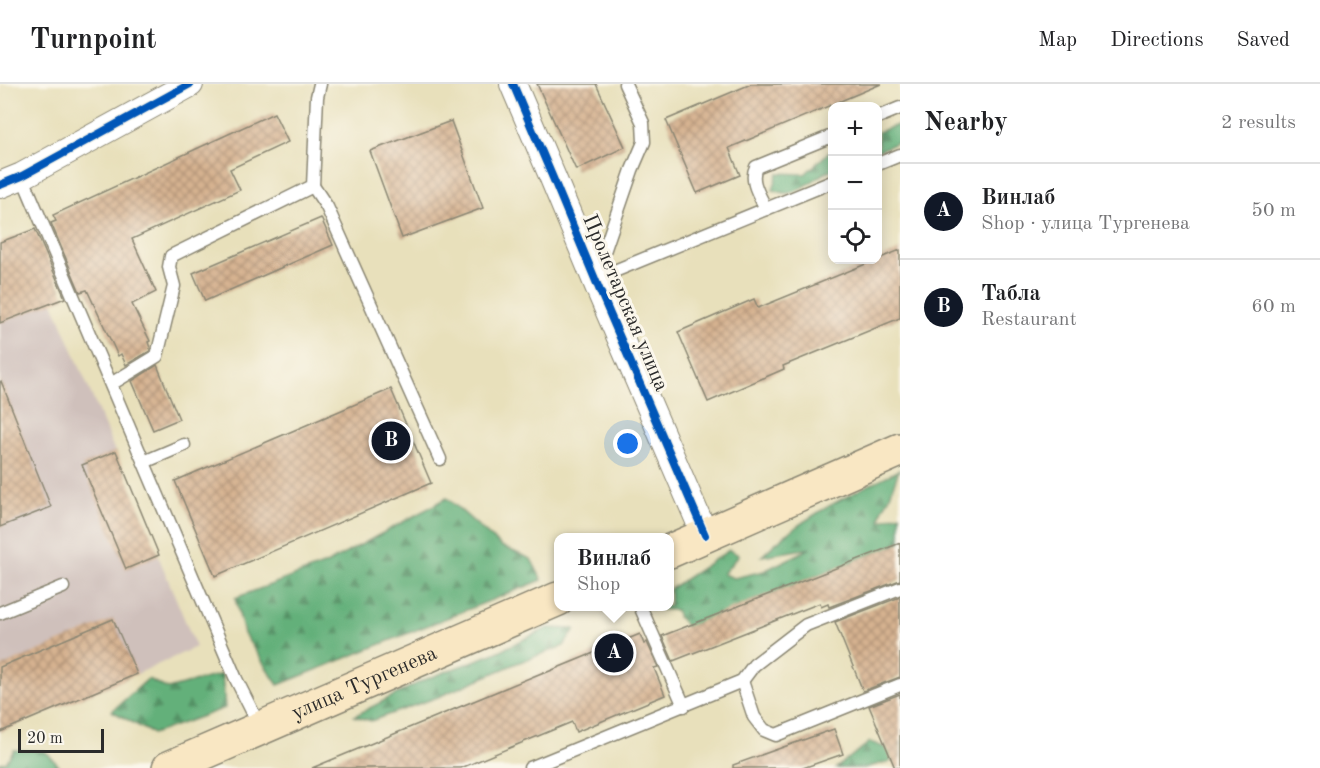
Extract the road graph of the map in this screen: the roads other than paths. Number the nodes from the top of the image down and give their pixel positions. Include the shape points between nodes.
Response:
1 (190, 84) edge
2 (320, 84) edge
3 (513, 84) edge
4 (625, 84) edge
5 (900, 108) edge
6 (882, 115) edge
7 (828, 138) edge
8 (900, 155) edge
9 (882, 162) edge
10 (11, 180) edge
11 (828, 184) edge
12 (313, 186) junction
13 (766, 209) junction
14 (595, 279) junction
15 (111, 384) junction
16 (184, 445) dead end
17 (900, 450) edge
18 (440, 459) dead end
19 (144, 462) junction
20 (705, 535) junction
21 (674, 549) edge
22 (63, 587) dead end
23 (900, 588) edge
24 (554, 601) edge
25 (642, 611) edge
26 (0, 613) edge
27 (742, 681) junction
28 (900, 686) edge
29 (684, 705) junction
30 (260, 728) junction
31 (183, 765) edge
32 (530, 768) edge

1 - 10 street
2 - 12 lane
3 - 14 street, Пролетарская улица
4 - 14 lane via 643,123 644,142
5 - 6 lane
7 - 13 lane via 756,167 753,180
8 - 9 lane
10 - 15 lane
11 - 13 lane
12 - 15 lane via 171,256 169,267 174,286 157,356
12 - 18 lane via 327,207
13 - 14 lane
14 - 20 street, Пролетарская улица
15 - 19 lane
16 - 19 lane
17 - 20 main road
19 - 30 lane
20 - 21 main road
22 - 26 lane
23 - 27 lane via 806,625 754,665
24 - 30 main road, улица Тургенева
25 - 29 lane
27 - 28 lane via 754,717 764,730 776,735
27 - 29 lane
29 - 32 lane
30 - 31 main road, улица Тургенева

